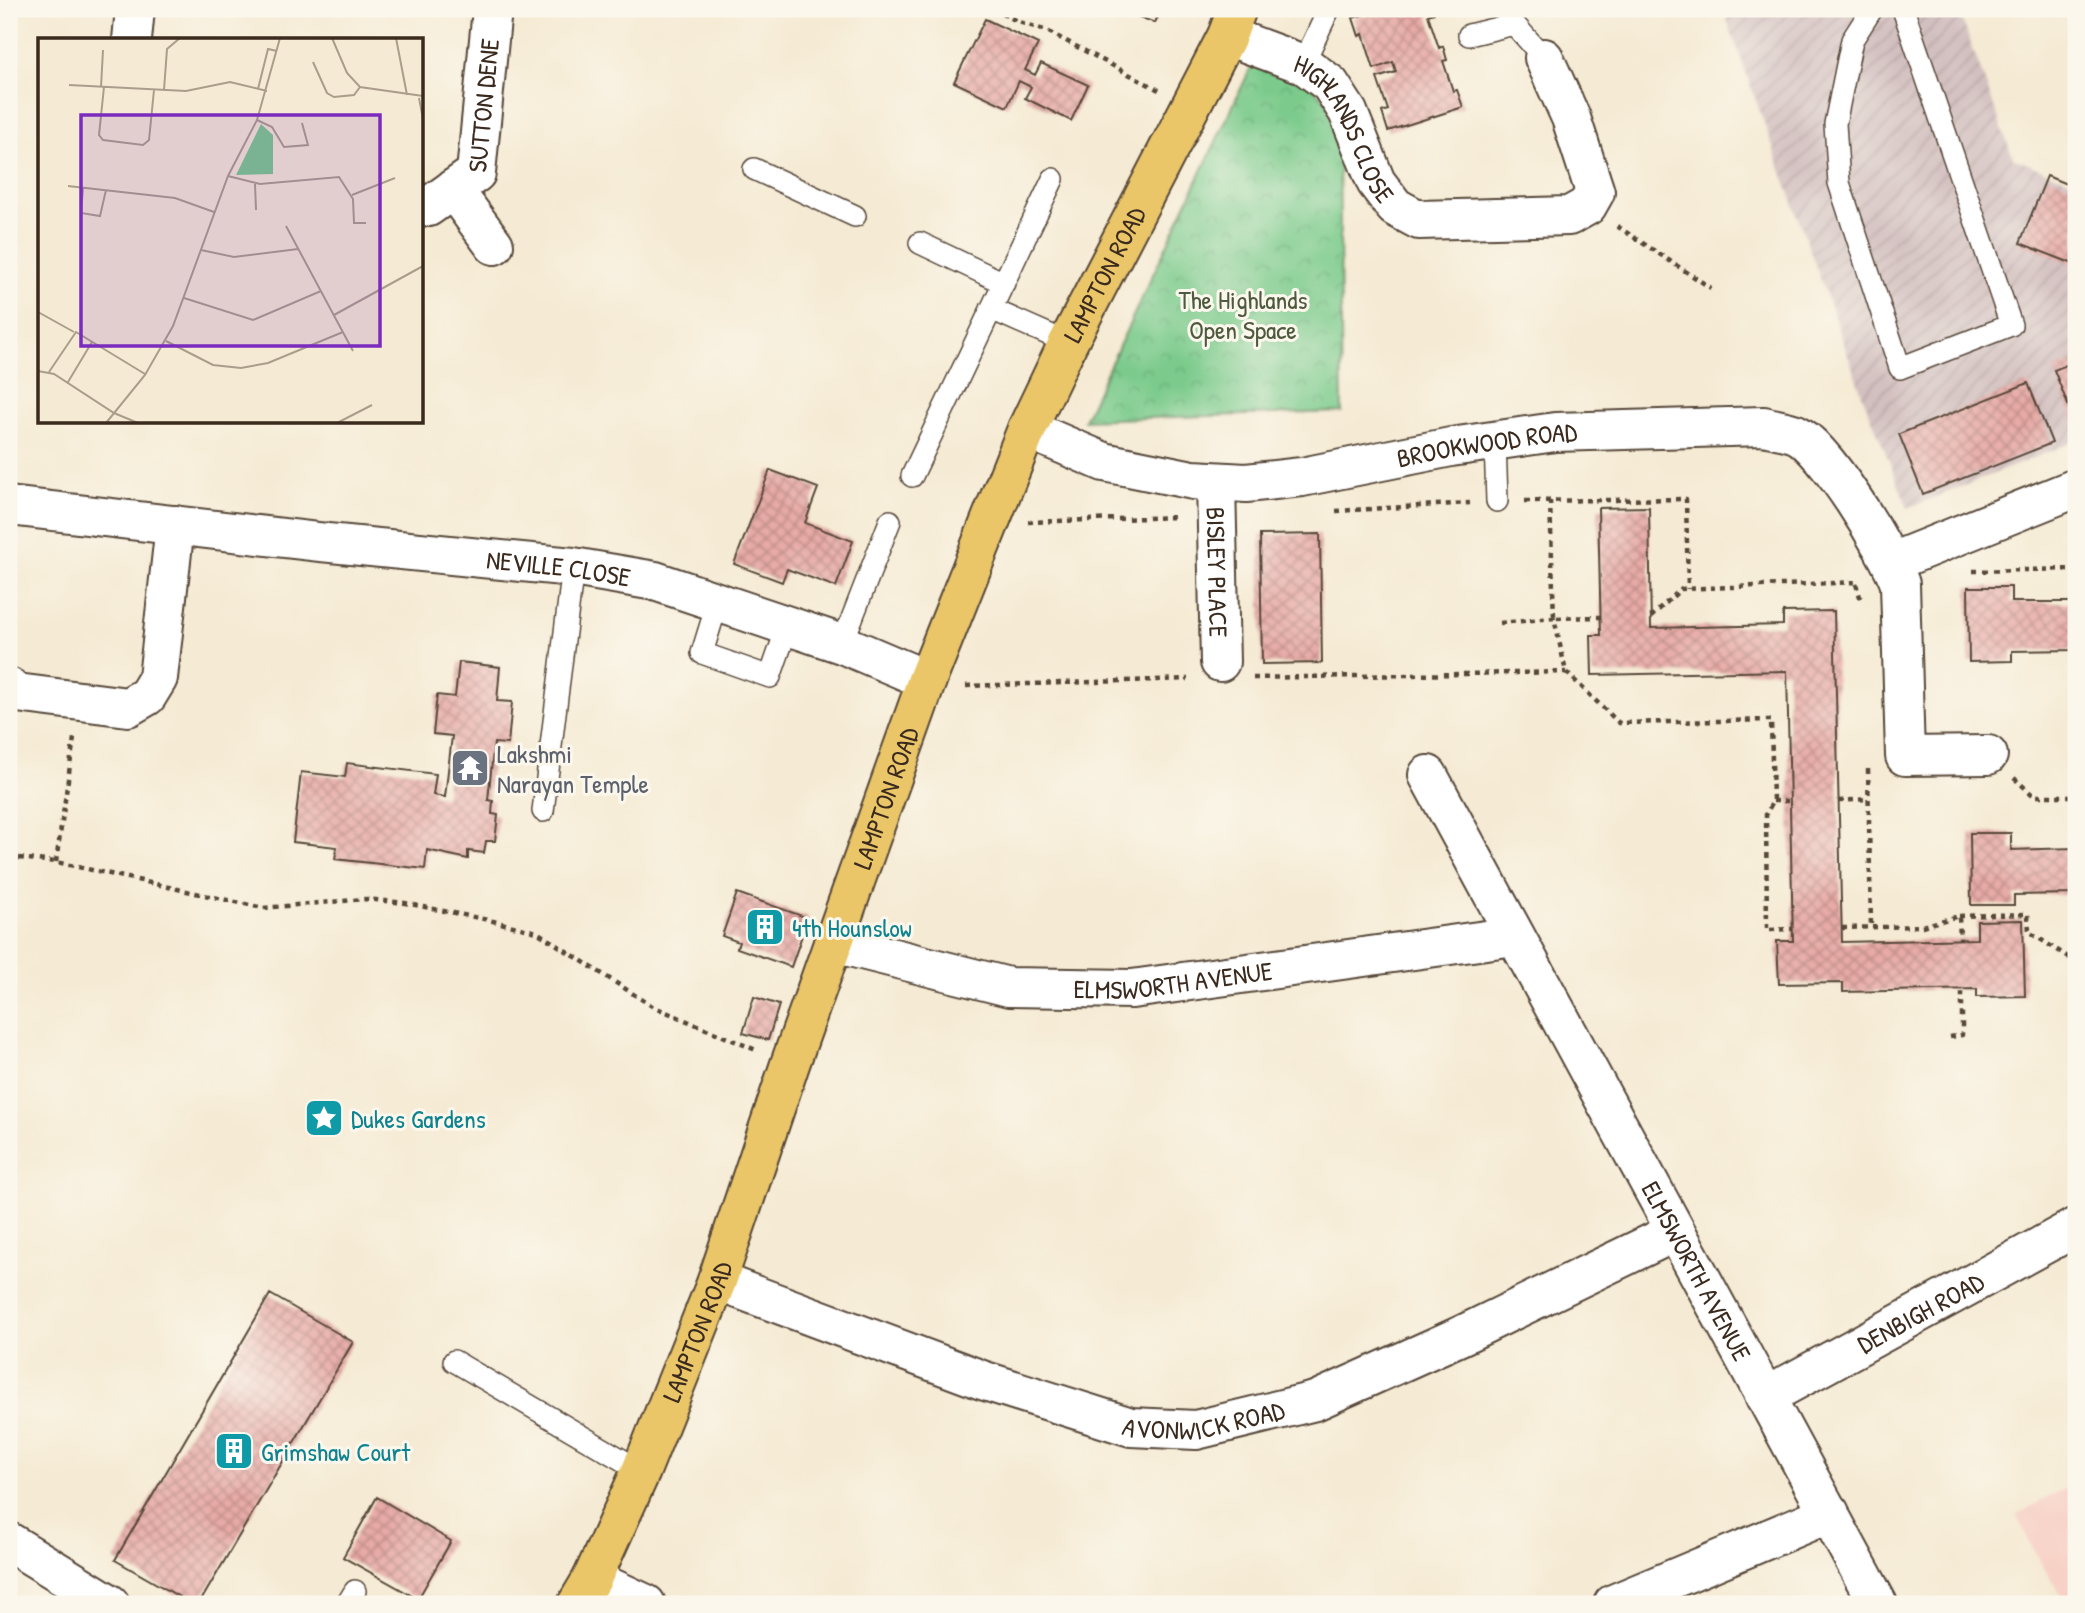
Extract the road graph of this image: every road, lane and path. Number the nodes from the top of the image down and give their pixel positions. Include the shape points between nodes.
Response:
1 (135, 9) edge
2 (492, 9) edge
3 (993, 9) edge
4 (1329, 9) edge
5 (1872, 9) edge
6 (1903, 9) edge
7 (1232, 22) edge
8 (1469, 35) dead end
9 (132, 38) edge
10 (1544, 58) joint
11 (1303, 64) junction
12 (1191, 106) junction
13 (754, 169) dead end
14 (1053, 179) dead end
15 (437, 198) edge
16 (1587, 206) junction
17 (855, 216) dead end
18 (920, 243) dead end
19 (494, 244) dead end
20 (1004, 284) junction
21 (1711, 288) dead end
22 (991, 309) junction
23 (1068, 343) junction
24 (1027, 429) junction
25 (1495, 442) junction
26 (912, 476) dead end
27 (2076, 488) edge
28 (1216, 499) junction
29 (1497, 501) junction
30 (1550, 501) junction
31 (9, 511) edge
32 (1332, 511) dead end
33 (890, 521) dead end
34 (989, 523) junction
35 (175, 525) junction
36 (1892, 562) junction
37 (573, 566) junction
38 (2076, 569) edge
39 (1961, 571) dead end
40 (1688, 589) junction
41 (718, 601) junction
42 (1600, 617) dead end
43 (1651, 617) dead end
44 (1554, 618) junction
45 (1500, 623) dead end
46 (788, 625) junction
47 (842, 644) junction
48 (1220, 662) dead end
49 (927, 680) junction
50 (9, 687) edge
51 (79, 701) junction
52 (1988, 755) joint
53 (1428, 775) dead end
54 (2076, 796) edge
55 (1868, 799) dead end
56 (1773, 801) junction
57 (1790, 801) dead end
58 (1839, 801) dead end
59 (543, 811) dead end
60 (9, 857) edge
61 (56, 862) junction
62 (1959, 916) junction
63 (1842, 928) dead end
64 (1793, 929) dead end
65 (1515, 936) junction
66 (1960, 939) dead end
67 (834, 943) junction
68 (2076, 962) edge
69 (1962, 989) dead end
70 (1950, 1037) dead end
71 (790, 1064) junction
72 (2076, 1227) edge
73 (1675, 1231) junction
74 (717, 1281) junction
75 (454, 1361) dead end
76 (1766, 1397) junction
77 (641, 1471) junction
78 (1830, 1513) junction
79 (9, 1542) edge
80 (585, 1591) edge
81 (70, 1594) edge
82 (110, 1604) edge
83 (646, 1604) edge
84 (1613, 1604) edge
85 (1878, 1604) edge

1 - 9 street
2 - 15 street, SUTTON DENE via 476,173
3 - 12 path
4 - 11 lane
5 - 6 lane via 1852,40 1835,124 1839,183 1900,368 2011,325
7 - 11 street, HIGHLANDS CLOSE
7 - 12 main road, LAMPTON ROAD
8 - 10 lane via 1514,24
10 - 16 street via 1571,118 1595,192
11 - 16 street, HIGHLANDS CLOSE via 1330,84 1348,112 1376,182 1395,207 1419,220 1569,216
12 - 23 main road, LAMPTON ROAD
13 - 17 lane
14 - 20 lane
15 - 19 street, SUTTON DENE
16 - 21 path
18 - 20 lane
20 - 22 lane
22 - 23 lane
22 - 26 lane
23 - 24 main road, LAMPTON ROAD
24 - 28 street, BROOKWOOD ROAD via 1104,462
24 - 34 main road, LAMPTON ROAD
25 - 28 street, BROOKWOOD ROAD via 1246,483
25 - 29 lane
25 - 36 street, BROOKWOOD ROAD via 1555,432 1764,426 1798,435 1837,476
27 - 36 street
28 - 34 path
28 - 48 street, BISLEY PLACE
29 - 30 path
29 - 32 path
30 - 40 path via 1686,499
30 - 44 path
31 - 35 street, NEVILLE CLOSE
33 - 47 lane
34 - 49 main road, LAMPTON ROAD
35 - 37 street, NEVILLE CLOSE
35 - 51 street via 158,678 147,696 128,707
36 - 40 path via 1856,584
36 - 52 street, BROOKWOOD ROAD via 1900,584 1905,756
37 - 41 street, NEVILLE CLOSE via 655,581
37 - 59 lane
38 - 39 path
40 - 43 path via 1681,589
41 - 46 street, NEVILLE CLOSE
41 - 46 lane via 702,653 770,677
42 - 44 path
44 - 45 path
44 - 56 path via 1566,672 1619,723 1771,720
46 - 47 street, NEVILLE CLOSE
47 - 49 street, NEVILLE CLOSE
49 - 67 main road, LAMPTON ROAD
50 - 51 street via 17,693
51 - 61 path
52 - 54 path via 2034,796
53 - 65 street, ELMSWORTH AVENUE
55 - 58 path
56 - 57 path
56 - 64 path via 1766,814 1767,930
60 - 61 path
61 - 71 path via 263,908 365,899 405,903 537,932 652,1006
62 - 63 path via 1923,926
62 - 66 path
62 - 68 path via 2028,914 2029,932
65 - 67 street, ELMSWORTH AVENUE via 1132,989 1069,990 1009,987
65 - 73 street, ELMSWORTH AVENUE
67 - 71 main road, LAMPTON ROAD
69 - 70 path via 1962,1035
71 - 74 main road, LAMPTON ROAD
72 - 76 street, DENBIGH ROAD
73 - 74 street, AVONWICK ROAD via 1315,1401 1196,1430 1131,1427 982,1380
73 - 76 street, ELMSWORTH AVENUE
74 - 77 main road, LAMPTON ROAD
75 - 77 lane
76 - 78 street, ELMSWORTH AVENUE
77 - 80 main road, LAMPTON ROAD
78 - 84 street
78 - 85 street, ELMSWORTH AVENUE
79 - 81 street
80 - 83 street
81 - 82 street

